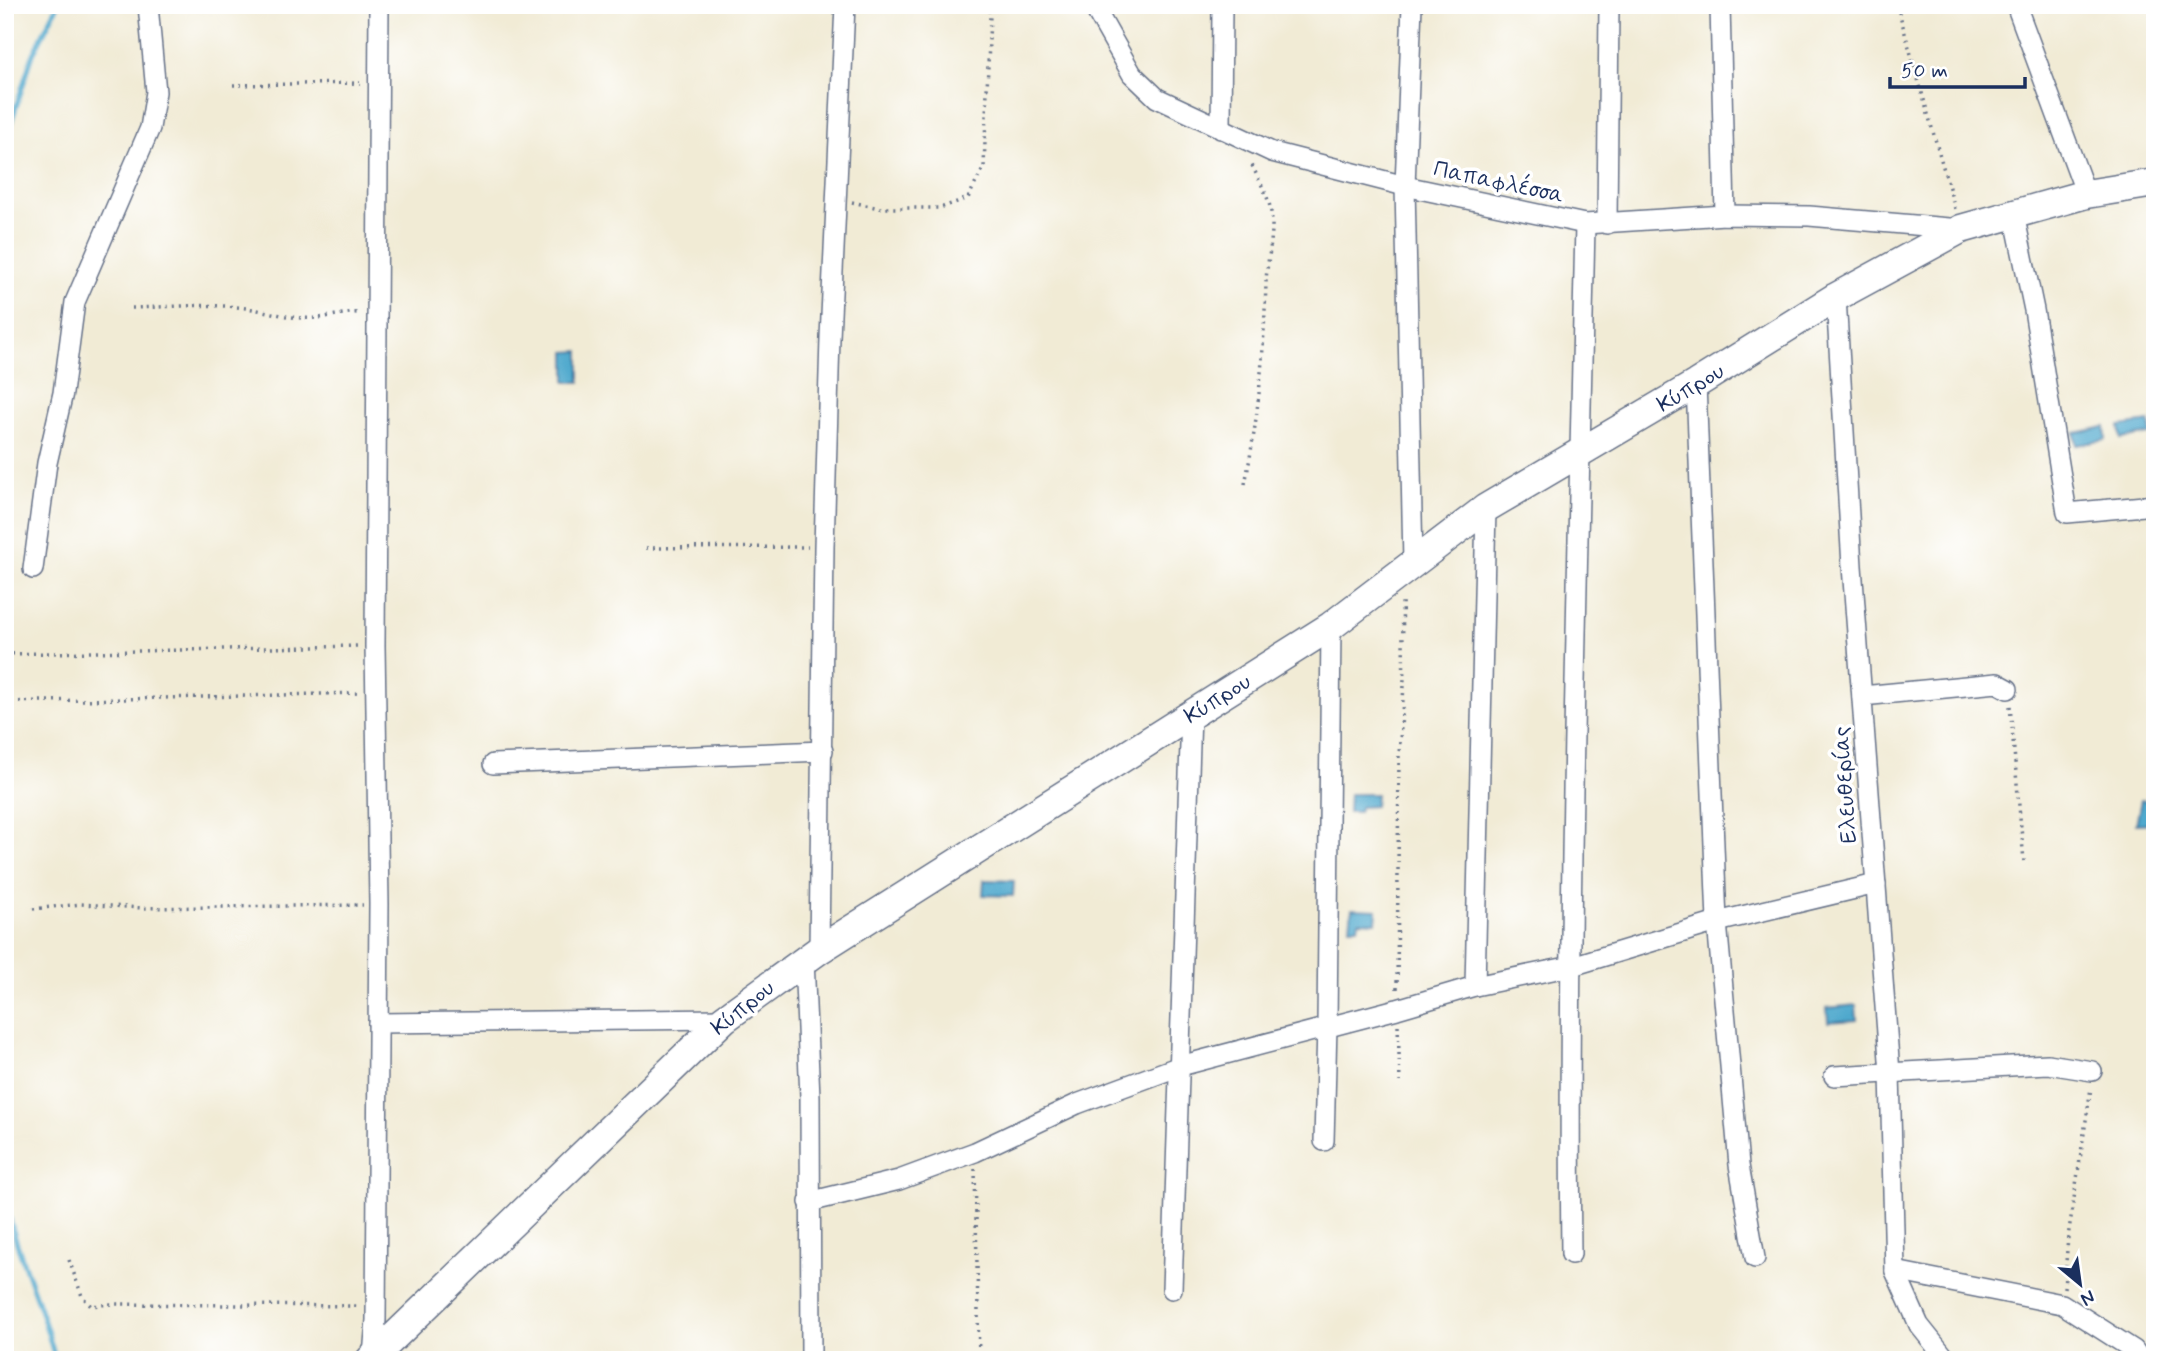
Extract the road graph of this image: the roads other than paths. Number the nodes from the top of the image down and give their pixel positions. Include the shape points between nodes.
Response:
1 (148, 5) edge
2 (379, 5) edge
3 (845, 5) edge
4 (1093, 5) edge
5 (1222, 5) edge
6 (1412, 5) edge
7 (1609, 5) edge
8 (1720, 5) edge
9 (2016, 5) edge
10 (1221, 129) junction
11 (1405, 186) junction
12 (2154, 188) edge
13 (2086, 194) junction
14 (2014, 214) junction
15 (1725, 215) junction
16 (1585, 224) junction
17 (1607, 224) junction
18 (1961, 229) junction
19 (1836, 296) junction
20 (1696, 384) junction
21 (1581, 451) junction
22 (2155, 505) edge
23 (1486, 508) junction
24 (1406, 568) junction
25 (33, 569) dead end
26 (1331, 626) junction
27 (2008, 689) road end
28 (1862, 696) junction
29 (1191, 714) junction
30 (823, 751) junction
31 (493, 764) dead end
32 (1875, 884) junction
33 (1717, 922) junction
34 (811, 955) junction
35 (1572, 966) junction
36 (1475, 986) junction
37 (724, 1018) junction
38 (378, 1024) junction
39 (1327, 1026) junction
40 (1180, 1066) junction
41 (2092, 1071) road end
42 (1889, 1073) junction
43 (1834, 1076) dead end
44 (1324, 1141) dead end
45 (809, 1202) junction
46 (1571, 1254) dead end
47 (1755, 1258) dead end
48 (1895, 1271) junction
49 (1172, 1289) dead end
50 (372, 1358) edge
51 (811, 1360) edge
52 (1947, 1360) edge
53 (2141, 1360) edge

1 - 25 street via 156,92 150,128 75,302
2 - 38 street
3 - 30 street via 830,338
4 - 10 street, Παπαφλέσσα via 1132,74 1157,99
5 - 10 street
6 - 11 street
7 - 17 street
8 - 15 street
9 - 13 street
10 - 11 street, Παπαφλέσσα via 1272,152
11 - 16 street, Παπαφλέσσα
11 - 24 street
12 - 13 street, Κύπρου
13 - 14 street, Κύπρου
14 - 18 street, Κύπρου
14 - 22 street via 2067,513
15 - 17 street, Παπαφλέσσα
15 - 18 street, Παπαφλέσσα via 1809,216
16 - 17 street, Παπαφλέσσα
16 - 21 street
18 - 19 street, Κύπρου
19 - 20 street, Κύπρου
19 - 28 street, Ελευθερίας
20 - 21 street, Κύπρου
20 - 33 street
21 - 23 street, Κύπρου
21 - 35 street
23 - 24 street, Κύπρου
23 - 36 street
24 - 26 street, Κύπρου
26 - 29 street, Κύπρου
26 - 39 street
27 - 28 street via 1997,683
28 - 32 street, Ελευθερίας
29 - 34 street, Κύπρου
29 - 40 street
30 - 31 street
30 - 34 street
32 - 33 street
32 - 42 street, Ελευθερίας
33 - 35 street
33 - 47 street via 1738,1165
34 - 37 street, Κύπρου
34 - 45 street
35 - 36 street
35 - 46 street
36 - 39 street
37 - 38 street
37 - 50 street, Κύπρου
38 - 50 street
39 - 40 street
39 - 44 street
40 - 45 street via 1077,1104 975,1152 899,1180
40 - 49 street
41 - 42 street via 2048,1064
42 - 43 street
42 - 48 street, Ελευθερίας
45 - 51 street
48 - 52 street, Ελευθερίας via 1919,1325
48 - 53 street via 2062,1304 2134,1350

